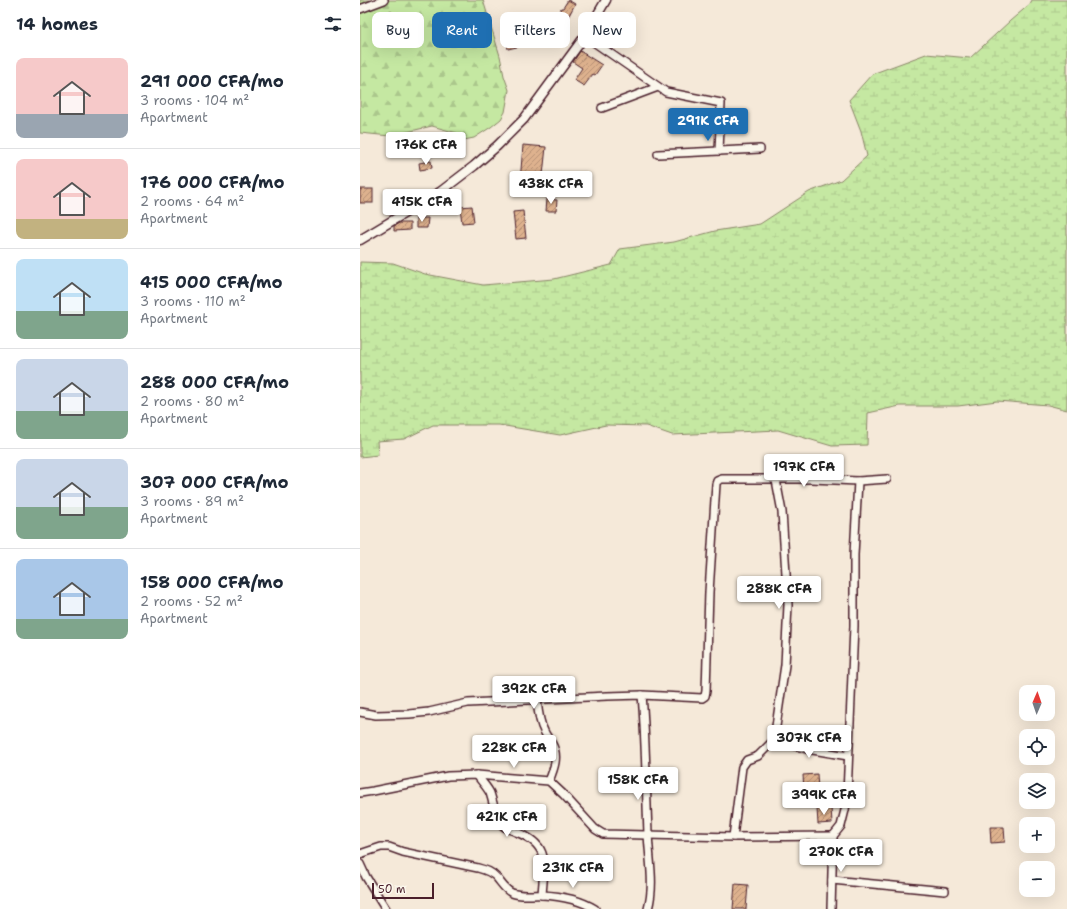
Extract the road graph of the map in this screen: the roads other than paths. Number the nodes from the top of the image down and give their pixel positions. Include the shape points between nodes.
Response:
1 (384, 0) edge
2 (606, 0) edge
3 (600, 4) edge
4 (360, 9) edge
5 (578, 46) edge
6 (602, 48) edge
7 (658, 87) junction
8 (602, 108) dead end
9 (760, 149) dead end
10 (719, 151) junction
11 (658, 154) dead end
12 (360, 240) edge
13 (887, 479) dead end
14 (776, 480) junction
15 (858, 481) junction
16 (642, 695) junction
17 (537, 700) junction
18 (360, 712) edge
19 (774, 740) junction
20 (848, 756) junction
21 (477, 775) junction
22 (549, 780) junction
23 (360, 793) edge
24 (648, 835) junction
25 (833, 836) junction
26 (733, 837) junction
27 (360, 854) edge
28 (360, 864) edge
29 (832, 880) junction
30 (945, 891) dead end
31 (542, 895) junction
32 (386, 909) edge
33 (595, 909) edge
34 (648, 909) edge
35 (831, 909) edge

1 - 4 street
2 - 3 street
5 - 12 street via 524,119 497,146 440,192
6 - 7 street
7 - 8 street
7 - 10 street via 666,92 720,103
9 - 10 street
10 - 11 street
13 - 15 street
14 - 15 street
14 - 16 street via 722,479 716,484 705,696 702,698
14 - 19 street via 782,512 788,605 785,665
15 - 20 street
16 - 17 street
16 - 24 street
17 - 18 street via 494,700 409,714 376,715
17 - 22 street via 544,731 556,755
19 - 20 street
19 - 26 street via 758,756 747,760 742,767
20 - 25 street via 845,810 841,826
21 - 22 street
21 - 23 street via 448,776
21 - 31 street via 489,791 500,823 535,842 542,850
22 - 24 street via 595,829 603,834
24 - 26 street
24 - 34 street via 652,870
25 - 26 street
25 - 29 street
27 - 31 street via 389,848 441,859 488,870 511,893 524,896
28 - 32 street
29 - 30 street
29 - 35 street
31 - 33 street via 572,899

